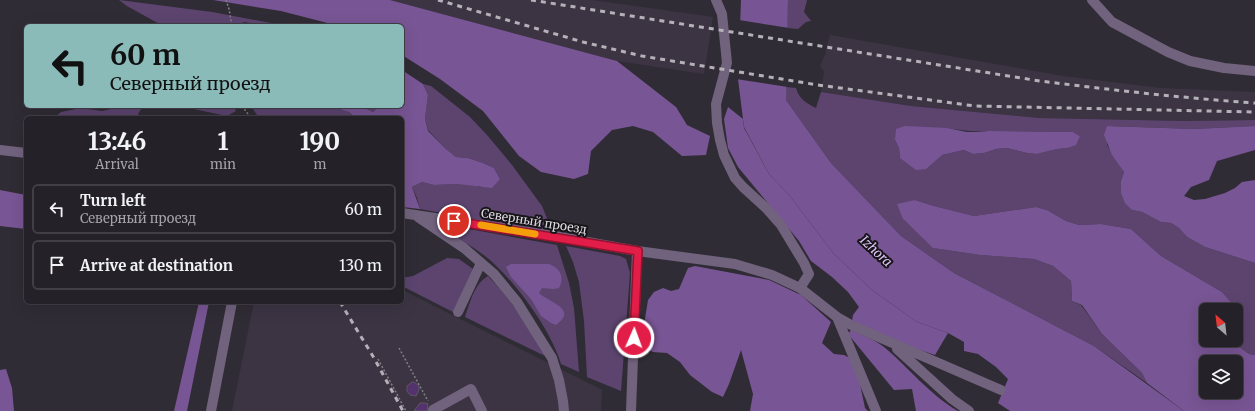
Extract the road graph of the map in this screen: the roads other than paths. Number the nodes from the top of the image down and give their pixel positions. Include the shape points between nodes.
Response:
1 (716, 0) edge
2 (1092, 0) edge
3 (1255, 71) edge
4 (0, 150) edge
5 (24, 153) edge
6 (404, 213) edge
7 (415, 215) junction
8 (638, 251) junction
9 (481, 262) junction
10 (800, 288) junction
11 (232, 304) edge
12 (458, 312) dead end
13 (837, 317) junction
14 (889, 342) junction
15 (1001, 390) dead end
16 (433, 410) edge
17 (211, 411) edge
18 (482, 411) edge
19 (564, 411) edge
20 (631, 411) edge
21 (876, 411) edge
22 (969, 411) edge

1 - 10 street via 722,14 727,62 716,104 717,124 724,155 736,178 781,225 804,262 809,274
2 - 3 street via 1112,22 1168,52 1190,61 1217,67
4 - 5 street
6 - 7 street, Северный проезд
7 - 8 street, Северный проезд
7 - 9 street
8 - 10 street, Северный проезд via 735,264 772,275
8 - 20 street
9 - 12 street
9 - 19 street via 517,302 552,358 564,401
10 - 13 street, Северный проезд
11 - 17 street
13 - 14 street, Северный проезд
13 - 21 street
14 - 15 street, Северный проезд
14 - 22 street via 952,399
16 - 18 street via 471,389

